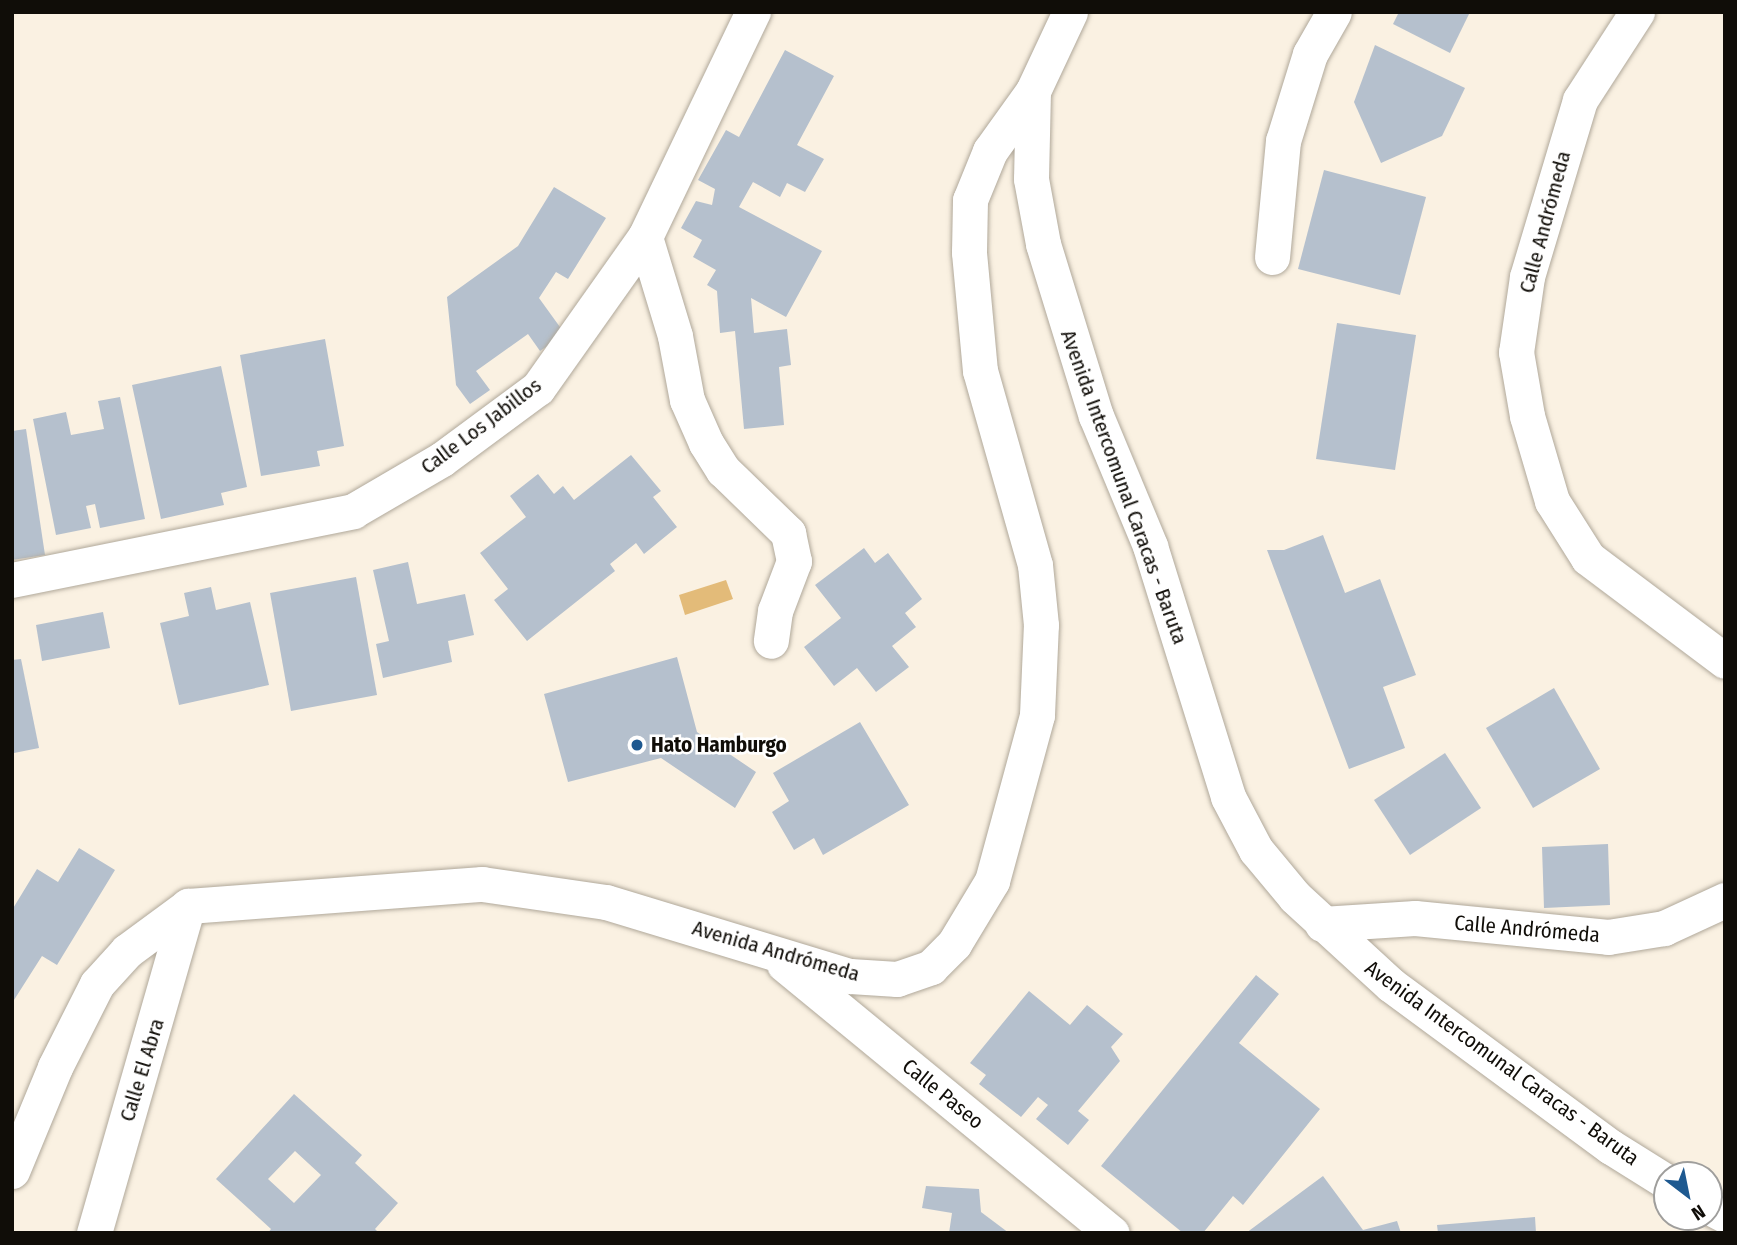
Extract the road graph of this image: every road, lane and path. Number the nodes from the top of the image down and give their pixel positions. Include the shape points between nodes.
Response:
1 (753, 12) edge
2 (1070, 12) edge
3 (1334, 12) edge
4 (1637, 12) edge
5 (1033, 91) junction
6 (645, 237) junction
7 (1272, 257) dead end
8 (12, 580) edge
9 (771, 641) dead end
10 (1725, 661) edge
11 (1725, 900) edge
12 (188, 906) junction
13 (1322, 924) junction
14 (773, 955) junction
15 (12, 1171) edge
16 (1653, 1173) edge
17 (94, 1233) edge
18 (1112, 1233) edge

1 - 6 street, Calle Los Jabillos
2 - 5 street, Avenida Intercomunal Caracas - Baruta
3 - 7 street via 1310,54 1283,141
4 - 10 street, Calle Andrómeda via 1580,100 1527,277 1516,352 1527,416 1552,500 1588,558
5 - 13 street, Avenida Intercomunal Caracas - Baruta via 1031,179 1038,218 1096,416 1150,546 1228,797 1256,850
5 - 14 street, Avenida Andrómeda via 990,151 970,200 971,308 979,371 1023,516 1041,625 1037,715 992,881 954,944 931,967 897,979 850,976
6 - 8 street, Calle Los Jabillos via 538,388 442,459 353,511
6 - 9 street via 675,336 687,400 706,443 723,470 788,533 793,561 775,611
11 - 13 street, Calle Andrómeda via 1664,929 1608,937 1415,918
12 - 14 street, Avenida Andrómeda via 482,884 606,902
12 - 15 street via 127,951 97,984 55,1067
12 - 17 street, Calle El Abra
13 - 16 street, Avenida Intercomunal Caracas - Baruta via 1410,1000
14 - 18 street, Calle Paseo

